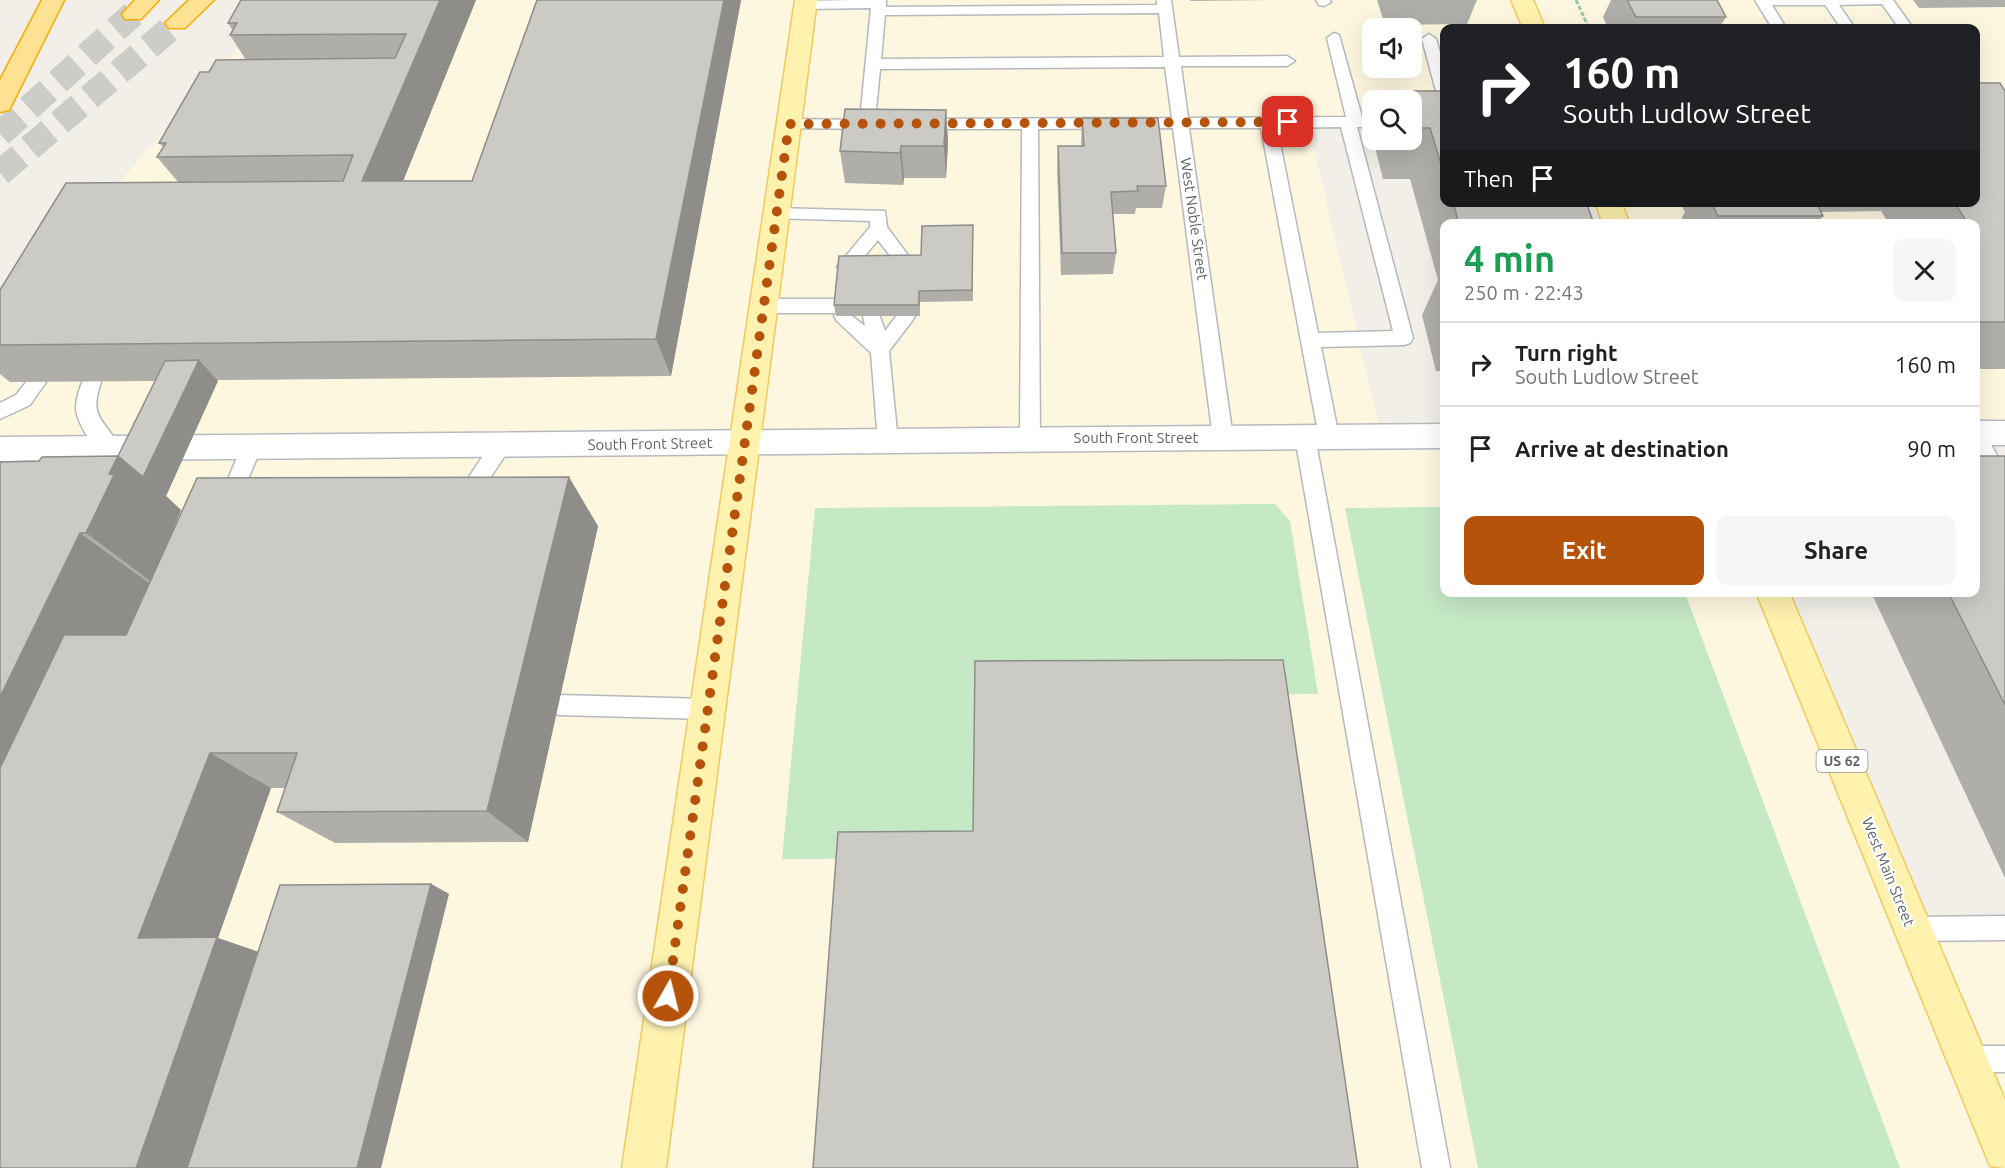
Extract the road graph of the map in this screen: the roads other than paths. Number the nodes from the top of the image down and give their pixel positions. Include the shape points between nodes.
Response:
1 (53, 0) edge
2 (203, 0) edge
3 (1522, 0) edge
4 (1829, 0) edge
5 (1886, 0) edge
6 (1763, 1) edge
7 (805, 3) edge
8 (1165, 4) edge
9 (878, 5) edge
10 (177, 23) tunnel mouth
11 (1532, 24) edge
12 (1777, 24) edge
13 (1845, 24) edge
14 (1903, 24) edge
15 (1334, 38) dead end
16 (1429, 39) dead end
17 (1173, 61) junction
18 (1287, 61) dead end
19 (873, 64) junction
20 (1440, 77) edge
21 (0, 104) edge
22 (1181, 122) junction
23 (1268, 122) junction
24 (1351, 122) junction
25 (1362, 122) edge
26 (1030, 123) junction
27 (789, 124) junction
28 (867, 124) junction
29 (776, 214) junction
30 (878, 228) junction
31 (875, 257) edge
32 (907, 266) edge
33 (846, 267) edge
34 (763, 306) junction
35 (872, 316) edge
36 (906, 316) edge
37 (1311, 340) junction
38 (880, 350) junction
39 (37, 382) edge
40 (92, 382) edge
41 (0, 412) edge
42 (2005, 433) edge
43 (1980, 434) edge
44 (1440, 436) edge
45 (1317, 437) junction
46 (1223, 438) junction
47 (1030, 439) junction
48 (1980, 441) edge
49 (888, 442) junction
50 (746, 443) junction
51 (501, 446) junction
52 (110, 448) junction
53 (251, 448) junction
54 (0, 449) edge
55 (2005, 488) edge
56 (453, 518) edge
57 (219, 525) edge
58 (1774, 597) edge
59 (559, 705) dead end
60 (708, 709) junction
61 (2005, 928) edge
62 (1911, 929) junction
63 (1965, 1059) junction
64 (2005, 1059) edge
65 (2005, 1151) edge
66 (644, 1168) edge
67 (1436, 1168) edge

1 - 21 highway
2 - 10 highway
3 - 11 main road
4 - 5 lane
4 - 6 lane
4 - 13 lane
5 - 14 lane
6 - 12 lane
7 - 9 lane
7 - 27 main road
8 - 9 lane
8 - 17 lane, West Noble Street
9 - 19 lane
15 - 24 lane
16 - 20 lane
17 - 18 lane
17 - 19 lane
17 - 22 lane, West Noble Street
19 - 28 lane
22 - 23 lane
22 - 26 lane
22 - 46 lane, West Noble Street
23 - 24 lane
23 - 37 lane
24 - 25 lane
24 - 37 lane via 1404,338
26 - 28 lane
26 - 47 lane
27 - 28 lane
27 - 29 main road
29 - 30 lane via 879,214
29 - 34 main road
30 - 31 lane
30 - 32 lane
30 - 33 lane
34 - 38 lane via 840,311
34 - 50 main road
35 - 38 lane
36 - 38 lane
37 - 45 lane
38 - 49 lane
39 - 41 lane via 23,400
40 - 52 lane via 84,400 87,420
42 - 43 street
44 - 45 street, South Front Street
45 - 46 street, South Front Street
45 - 67 lane
46 - 47 street, South Front Street
47 - 49 street, South Front Street
48 - 55 lane
49 - 50 street, South Front Street
50 - 51 street, South Front Street
50 - 60 main road
51 - 53 street, South Front Street
51 - 56 lane
52 - 53 street, South Front Street
52 - 54 street, South Front Street
53 - 57 lane
58 - 62 main road, West Main Street / US 62
59 - 60 lane
60 - 66 main road
61 - 62 lane
62 - 63 main road, West Main Street / US 62
63 - 64 lane
63 - 65 main road, West Main Street / US 62

